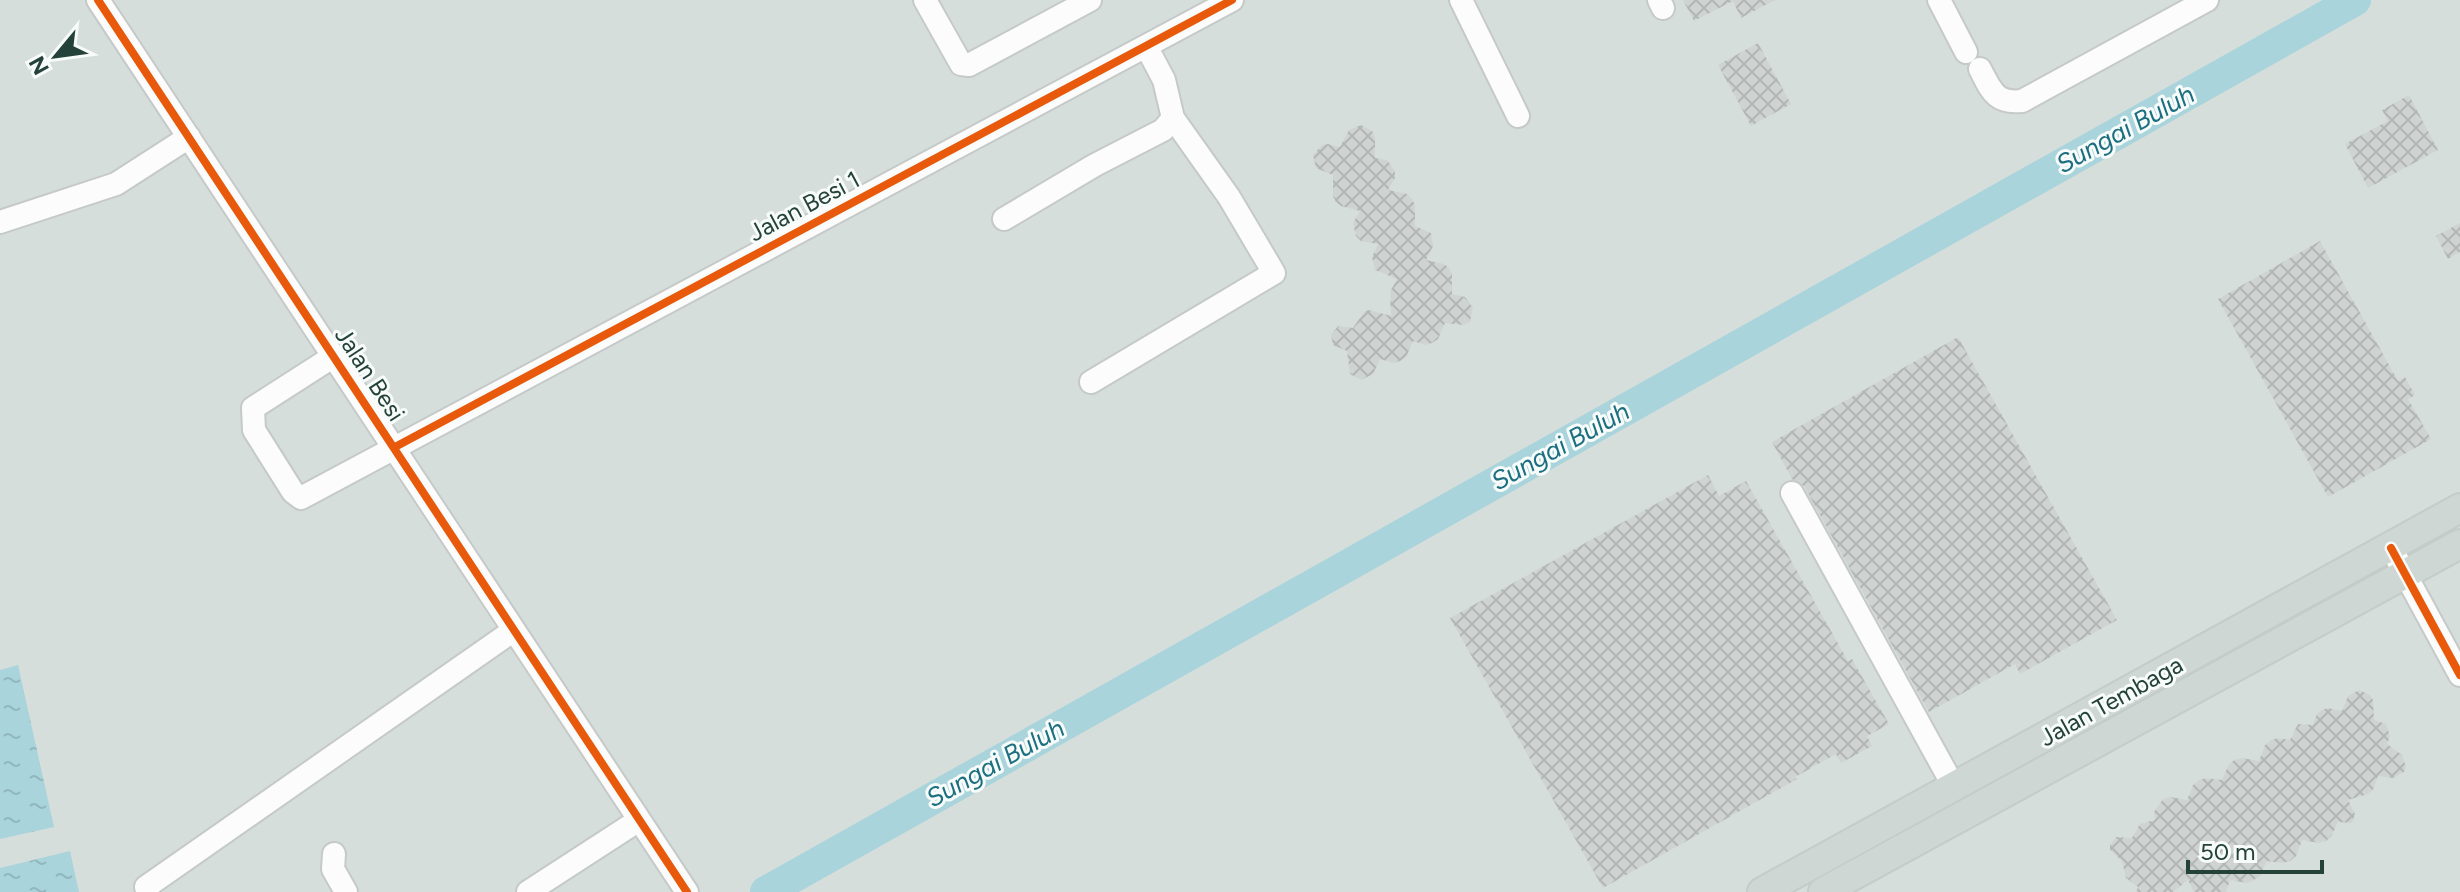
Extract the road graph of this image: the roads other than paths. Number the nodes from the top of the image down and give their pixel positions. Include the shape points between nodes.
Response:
1 (98, 0) edge
2 (925, 0) edge
3 (1090, 0) edge
4 (1232, 0) edge
5 (1461, 0) edge
6 (1939, 0) edge
7 (2207, 0) edge
8 (1146, 46) junction
9 (1518, 116) dead end
10 (1173, 118) junction
11 (189, 137) junction
12 (1004, 219) dead end
13 (0, 222) edge
14 (334, 356) junction
15 (1091, 382) dead end
16 (395, 447) junction
17 (1792, 493) dead end
18 (2460, 508) edge
19 (2460, 544) edge
20 (2391, 548) junction
21 (2405, 575) junction
22 (514, 630) junction
23 (2460, 675) edge
24 (1954, 787) junction
25 (639, 820) junction
26 (334, 854) dead end
27 (682, 886) edge
28 (146, 887) dead end
29 (346, 892) edge
30 (528, 892) edge
31 (1762, 892) edge
32 (1823, 892) edge

1 - 11 street, Jalan Besi
2 - 3 street via 961,64 969,65
4 - 8 street, Jalan Besi 1
5 - 9 street
6 - 7 street via 1993,94 2007,102 2022,101
8 - 10 street via 1164,80
8 - 16 street, Jalan Besi 1
10 - 12 street via 1163,130
10 - 15 street via 1274,273
11 - 13 street via 116,184
11 - 14 street, Jalan Besi
14 - 16 street, Jalan Besi
14 - 16 street, Jalan Besi 1 via 253,408 254,430 293,492 301,498
16 - 22 street, Jalan Besi
17 - 24 street
18 - 20 main road, Jalan Tembaga
19 - 21 main road, Jalan Tembaga
20 - 21 street
20 - 24 main road, Jalan Tembaga
21 - 23 street
21 - 32 main road, Jalan Tembaga
22 - 25 street, Jalan Besi
22 - 28 street
24 - 31 main road, Jalan Tembaga
25 - 27 street, Jalan Besi
25 - 30 street
26 - 29 street via 333,869

